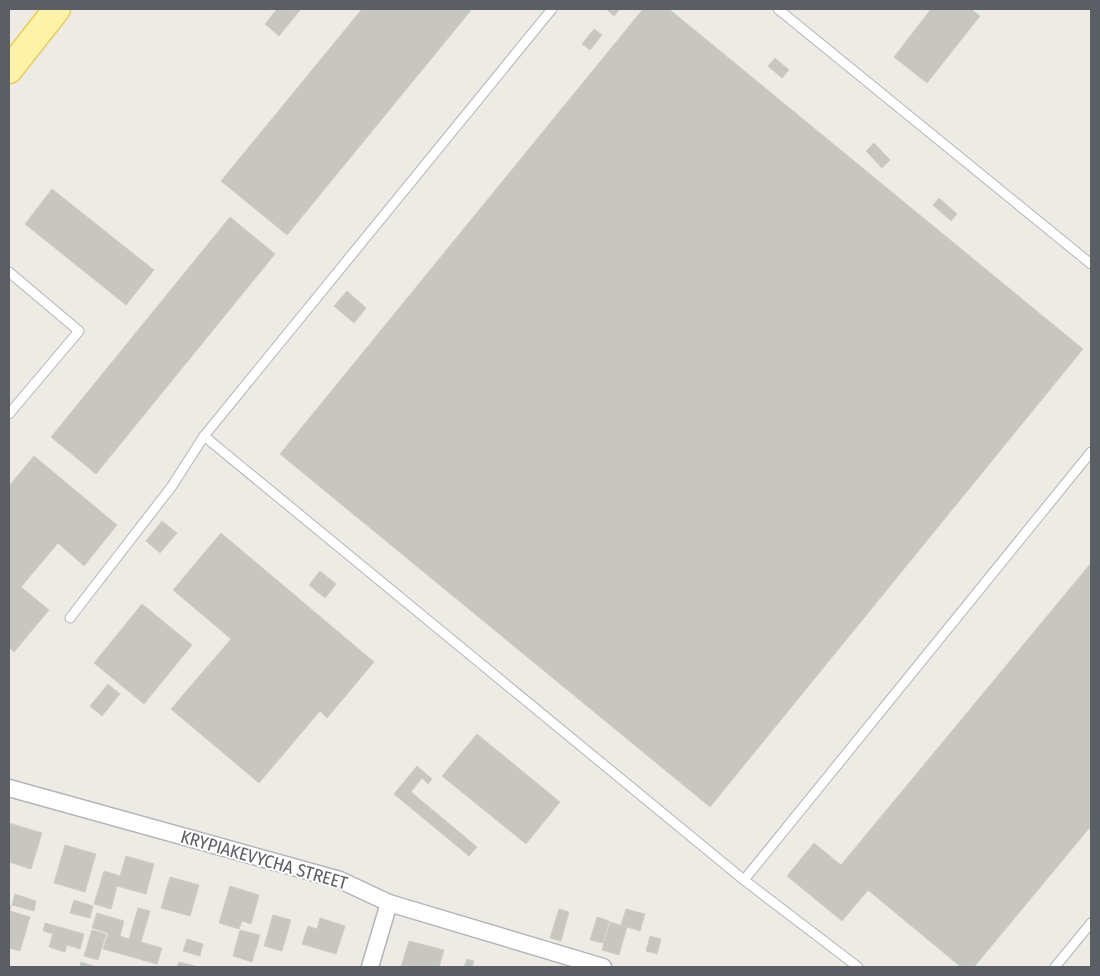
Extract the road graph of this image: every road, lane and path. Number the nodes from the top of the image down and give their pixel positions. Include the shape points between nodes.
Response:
1 (56, 9) edge
2 (552, 9) edge
3 (778, 9) edge
4 (9, 70) edge
5 (1091, 264) edge
6 (9, 272) edge
7 (9, 414) edge
8 (204, 436) junction
9 (1091, 452) edge
10 (70, 618) dead end
11 (9, 788) edge
12 (744, 880) junction
13 (389, 902) junction
14 (1091, 923) edge
15 (370, 967) edge
16 (603, 967) edge
17 (858, 967) edge
18 (1055, 967) edge

1 - 4 main road
2 - 8 lane
3 - 5 lane
6 - 7 lane via 79,331
8 - 10 lane via 172,486
8 - 12 lane
9 - 12 lane
11 - 13 street, KRYPIAKEVYCHA STREET via 340,880
12 - 17 lane
13 - 15 street
13 - 16 street, KRYPIAKEVYCHA STREET
14 - 18 lane

